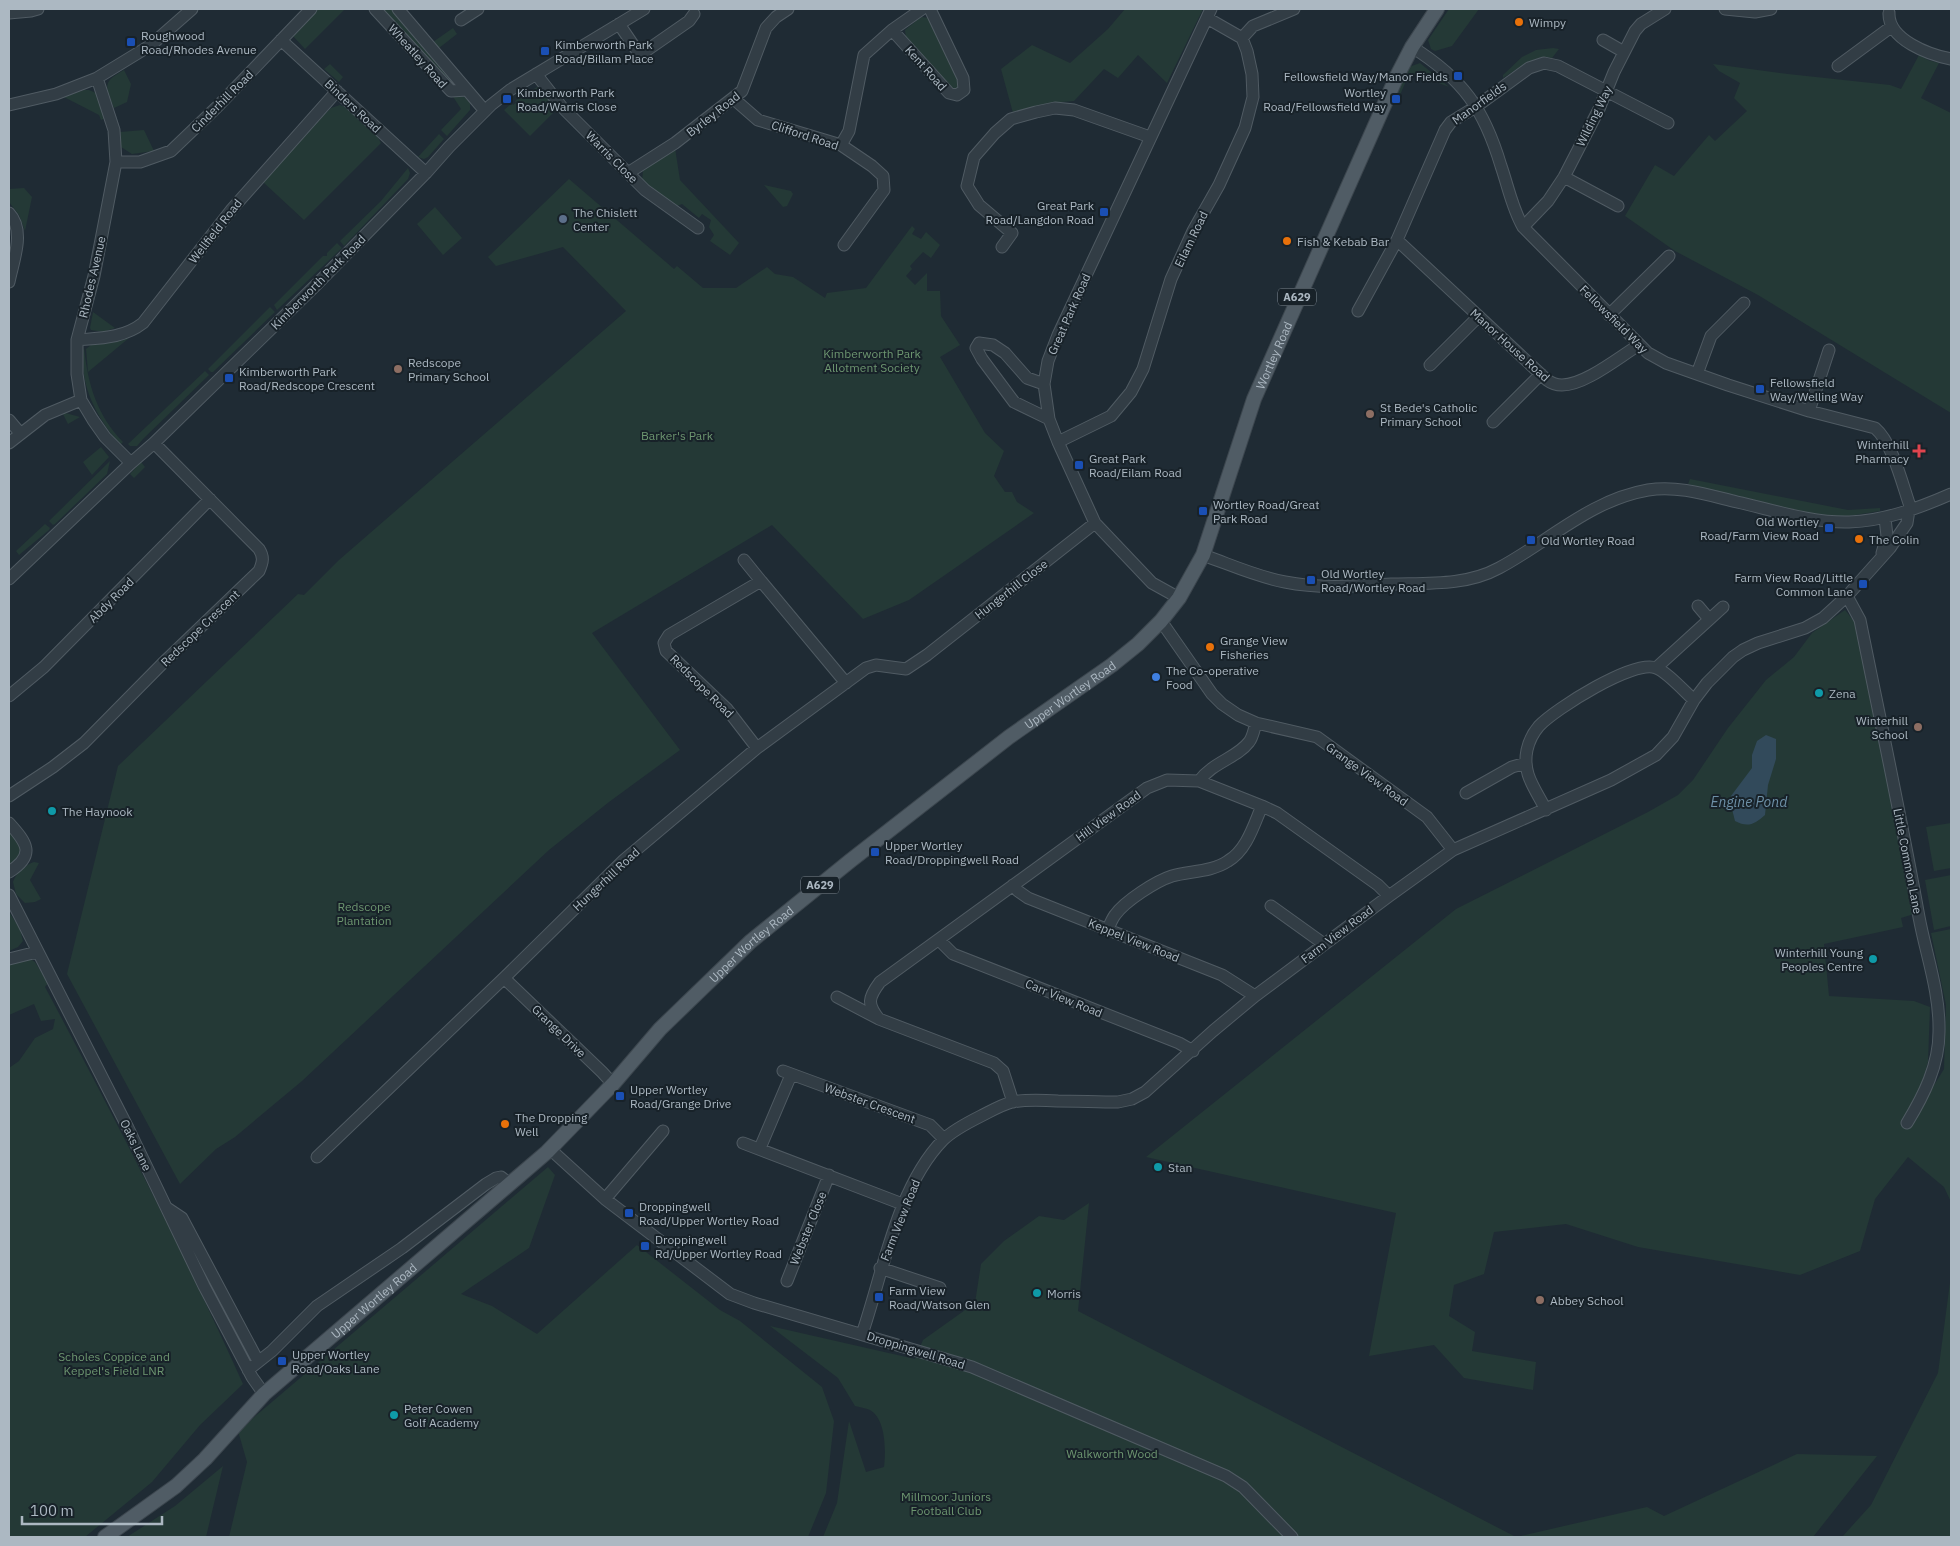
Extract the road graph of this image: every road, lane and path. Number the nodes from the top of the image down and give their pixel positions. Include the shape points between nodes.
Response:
1 (38, 9) edge
2 (192, 9) edge
3 (311, 9) edge
4 (375, 9) edge
5 (398, 9) edge
6 (478, 9) edge
7 (644, 9) edge
8 (788, 9) edge
9 (922, 9) edge
10 (930, 9) edge
11 (1294, 9) edge
12 (1437, 9) edge
13 (1665, 9) edge
14 (1725, 9) edge
15 (1771, 9) edge
16 (1889, 10) edge
17 (9, 13) edge
18 (1209, 13) edge
19 (694, 14) dead end
20 (461, 20) dead end
21 (620, 24) junction
22 (1891, 27) junction
23 (892, 30) junction
24 (1242, 38) junction
25 (281, 40) junction
26 (1603, 40) dead end
27 (1412, 47) junction
28 (1624, 52) junction
29 (1951, 59) edge
30 (1838, 66) dead end
31 (536, 74) junction
32 (97, 78) junction
33 (466, 90) junction
34 (1608, 90) junction
35 (337, 91) junction
36 (734, 99) junction
37 (9, 105) edge
38 (1477, 106) junction
39 (485, 111) junction
40 (1668, 123) dead end
41 (1150, 137) junction
42 (842, 145) junction
43 (116, 162) junction
44 (426, 173) junction
45 (628, 173) junction
46 (1564, 177) junction
47 (1618, 206) dead end
48 (9, 212) edge
49 (1523, 227) junction
50 (698, 228) dead end
51 (1396, 240) junction
52 (844, 245) dead end
53 (1002, 247) dead end
54 (1670, 256) dead end
55 (9, 282) edge
56 (1744, 303) dead end
57 (1358, 311) dead end
58 (1609, 315) junction
59 (1478, 317) junction
60 (77, 340) junction
61 (1639, 345) junction
62 (1829, 350) dead end
63 (1430, 365) dead end
64 (1541, 374) junction
65 (1697, 374) junction
66 (1044, 384) junction
67 (81, 400) junction
68 (1809, 411) junction
69 (1050, 419) junction
70 (9, 420) edge
71 (1493, 422) dead end
72 (20, 433) junction
73 (1058, 442) junction
74 (9, 443) edge
75 (154, 443) junction
76 (131, 463) junction
77 (1951, 494) edge
78 (210, 499) junction
79 (1910, 510) junction
80 (1885, 518) junction
81 (1094, 523) junction
82 (1203, 555) junction
83 (1881, 557) junction
84 (744, 560) dead end
85 (9, 578) edge
86 (761, 581) junction
87 (1847, 596) junction
88 (1179, 598) junction
89 (1698, 606) dead end
90 (1723, 607) dead end
91 (1709, 619) junction
92 (1161, 621) junction
93 (927, 655) joint
94 (1656, 668) junction
95 (846, 683) junction
96 (9, 696) edge
97 (1694, 700) junction
98 (1256, 724) junction
99 (757, 748) junction
100 (1526, 763) junction
101 (1199, 780) junction
102 (1469, 789) dead end
103 (9, 796) edge
104 (1262, 806) junction
105 (1546, 810) junction
106 (9, 824) edge
107 (1453, 850) junction
108 (9, 872) edge
109 (1013, 885) junction
110 (9, 894) edge
111 (1388, 896) junction
112 (1270, 906) dead end
113 (1108, 929) junction
114 (939, 940) junction
115 (1324, 944) junction
116 (38, 952) junction
117 (9, 959) edge
118 (504, 978) junction
119 (1255, 996) junction
120 (837, 997) dead end
121 (880, 1019) junction
122 (1193, 1051) junction
123 (613, 1084) junction
124 (1013, 1102) junction
125 (1907, 1123) dead end
126 (663, 1131) dead end
127 (944, 1139) junction
128 (743, 1143) dead end
129 (760, 1148) junction
130 (550, 1149) junction
131 (317, 1157) dead end
132 (829, 1175) junction
133 (510, 1184) junction
134 (605, 1200) junction
135 (904, 1205) junction
136 (165, 1207) junction
137 (880, 1268) junction
138 (787, 1281) dead end
139 (940, 1288) dead end
140 (862, 1334) junction
141 (258, 1361) junction
142 (248, 1370) junction
143 (264, 1394) junction
144 (105, 1537) edge
145 (1292, 1537) edge

1 - 17 street
2 - 32 street via 151,45
3 - 25 street, Cinderhill Road
4 - 33 street, Wheatley Road via 451,92
5 - 33 street, Wheatley Road
6 - 20 street
7 - 21 street, Kimberworth Park Road
8 - 36 street, Byrley Road via 766,28 742,91
9 - 23 street
10 - 23 street, Kent Road via 964,78 964,90 957,95 949,94
11 - 24 street via 1253,26
12 - 27 main road, Wortley Road / A629
13 - 28 street, Wilding Way via 1641,24
14 - 15 street via 1754,12
16 - 22 street
18 - 24 street
18 - 41 street, Great Park Road
19 - 21 street via 689,21 640,54
21 - 31 street, Kimberworth Park Road
22 - 29 street via 1923,51
22 - 30 street
23 - 42 street via 864,55 849,131
24 - 73 street, Eilam Road via 1252,74 1253,97 1245,128 1172,279 1143,369 1131,392 1111,416
25 - 35 street, Binders Road
25 - 43 street, Cinderhill Road via 171,151 140,162
26 - 28 street
27 - 38 street, Fellowsfield Way via 1455,80
27 - 82 main road, Wortley Road / A629 via 1264,375
28 - 34 street, Wilding Way
31 - 39 street, Kimberworth Park Road
31 - 45 street, Warris Close via 561,106
32 - 37 street via 56,94
32 - 43 street, Rhodes Avenue via 114,130
33 - 39 street, Wheatley Road
34 - 38 street, Manorfields via 1558,66 1544,64 1529,68
34 - 40 street, Manorfields
34 - 46 street, Wilding Way
35 - 44 street, Binders Road
35 - 60 street, Wellfield Road via 232,209 143,323 122,335
36 - 42 street, Clifford Road via 758,120
36 - 45 street, Byrley Road
38 - 49 street, Fellowsfield Way via 1494,142
38 - 51 street, Manorfields via 1451,122 1445,130
39 - 44 street, Kimberworth Park Road
41 - 53 street via 1074,110 1055,108 1011,119 974,157 966,186 978,205 1012,233
41 - 66 street, Great Park Road via 1058,335
42 - 52 street, Clifford Road via 883,176 884,190
43 - 60 street, Rhodes Avenue via 94,276
44 - 75 street, Kimberworth Park Road
45 - 50 street, Warris Close via 661,203
46 - 47 street
46 - 49 street, Wilding Way via 1548,201
48 - 55 street via 18,238
49 - 58 street, Fellowsfield Way
51 - 57 street, Manorfields
51 - 59 street, Manor House Road
54 - 58 street
56 - 65 street via 1711,336
58 - 61 street, Fellowsfield Way
59 - 63 street
59 - 64 street, Manor House Road
60 - 67 street, Rhodes Avenue
61 - 64 street, Manor House Road via 1572,383 1553,384
61 - 65 street, Fellowsfield Way via 1659,360
62 - 68 street
64 - 71 street
65 - 68 street, Fellowsfield Way
66 - 69 street, Great Park Road
66 - 69 street via 1027,378 1005,353 993,345 979,343 976,348 1014,402
67 - 72 street via 46,415
67 - 76 street, Rhodes Avenue via 105,436
68 - 79 street, Fellowsfield Way via 1869,426 1881,433 1889,446
69 - 73 street, Great Park Road
70 - 72 street
72 - 74 street
73 - 81 street, Great Park Road
75 - 76 street, Kimberworth Park Road
75 - 78 street, Redscope Crescent
76 - 85 street, Kimberworth Park Road
77 - 79 street
78 - 96 street, Abdy Road via 44,667
78 - 103 street, Redscope Crescent via 259,549 263,555 259,571 84,743
79 - 80 street
79 - 83 street, Farm View Road via 1902,531
80 - 82 street via 1850,522 1817,520 1701,493 1665,489 1648,490 1593,509 1501,568 1458,582 1301,585 1282,582
80 - 83 street, Farm View Road via 1887,536
81 - 88 street, Great Park Road via 1152,583
81 - 93 street, Hungerhill Close
82 - 88 main road, Wortley Road / A629
83 - 87 street, Farm View Road
84 - 86 street
86 - 95 street
86 - 99 street, Redscope Road via 669,635 664,643 666,651 727,709
87 - 97 street, Farm View Road via 1823,618 1805,628 1758,642 1743,650 1721,668
87 - 125 street, Little Common Lane via 1860,620 1937,993 1940,1032 1936,1059 1923,1097
88 - 92 main road, Upper Wortley Road / A629
89 - 91 street
90 - 91 street
91 - 94 street
92 - 98 street, Grange View Road via 1212,694 1238,715
92 - 123 main road, Upper Wortley Road / A629 via 1112,665 1009,737 750,942 660,1029
93 - 95 street, Hungerhill Road via 906,669 876,665 866,668
94 - 97 street
94 - 100 street via 1632,669 1575,699 1549,717 1534,733
95 - 99 street, Hungerhill Road
97 - 105 street, Farm View Road via 1673,737 1656,755
98 - 101 street via 1250,741 1242,749 1211,767
98 - 107 street, Grange View Road via 1317,737 1427,817
99 - 118 street, Hungerhill Road via 624,860
100 - 102 street
100 - 105 street via 1526,770
101 - 104 street, Hill View Road
101 - 109 street, Hill View Road via 1167,780 1147,788
104 - 111 street, Hill View Road via 1378,885
104 - 113 street via 1240,851 1228,862 1157,883 1114,915
105 - 107 street, Farm View Road
106 - 108 street via 24,840 26,847 23,861
107 - 111 street, Farm View Road
109 - 113 street, Keppel View Road via 1028,898
109 - 114 street, Hill View Road
110 - 116 street, Oaks Lane
111 - 115 street, Farm View Road
112 - 115 street
113 - 119 street, Keppel View Road via 1222,975
114 - 121 street, Hill View Road via 880,982 872,993 870,1004
114 - 122 street, Carr View Road via 953,954
115 - 119 street, Farm View Road
116 - 117 street
116 - 136 street, Oaks Lane
118 - 123 street, Grange Drive
118 - 131 street, Hungerhill Road
119 - 122 street, Farm View Road
120 - 121 street
121 - 124 street via 994,1062 1003,1071
122 - 124 street, Farm View Road via 1145,1092 1132,1099 1118,1102
123 - 130 main road, Upper Wortley Road / A629
124 - 127 street, Farm View Road via 972,1120
126 - 134 street
127 - 129 street, Webster Crescent via 930,1126 787,1073
127 - 135 street, Farm View Road via 914,1180
128 - 129 street
129 - 132 street
130 - 133 main road, Upper Wortley Road / A629
130 - 134 street, Droppingwell Road
132 - 135 street
132 - 138 street, Webster Close
133 - 141 street, Upper Wortley Road via 501,1177 486,1184 402,1248 317,1306
133 - 143 main road, Upper Wortley Road / A629
134 - 140 street, Droppingwell Road via 730,1294
135 - 137 street, Farm View Road
136 - 141 street via 182,1218
136 - 142 street, Oaks Lane
137 - 139 street
137 - 140 street, Farm View Road
140 - 145 street, Droppingwell Road via 972,1367 1226,1476 1243,1487
141 - 142 street, Upper Wortley Road
142 - 143 street, Oaks Lane
143 - 144 main road, Upper Wortley Road / A629 via 176,1486

